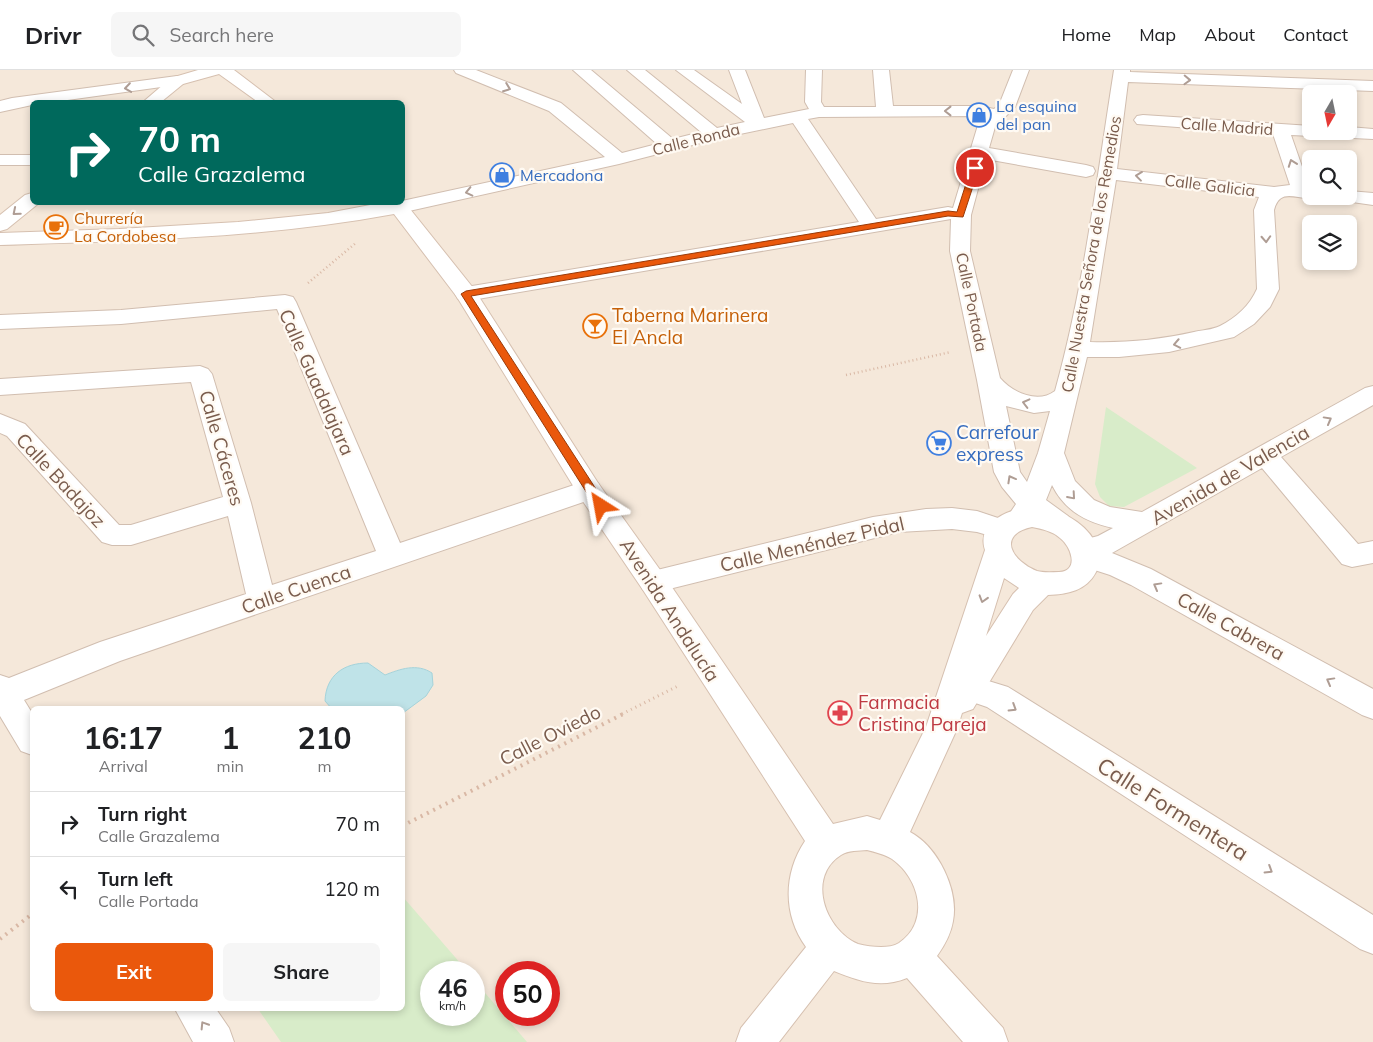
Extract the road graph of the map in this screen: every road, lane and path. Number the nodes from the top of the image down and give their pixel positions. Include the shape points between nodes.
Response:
1 (216, 70) edge
2 (224, 70) edge
3 (462, 70) edge
4 (582, 70) edge
5 (635, 70) edge
6 (684, 70) edge
7 (737, 70) edge
8 (814, 70) edge
9 (881, 70) edge
10 (1021, 70) edge
11 (489, 74) edge
12 (1122, 74) edge
13 (177, 82) junction
14 (1373, 86) edge
15 (36, 100) edge
16 (154, 100) edge
17 (265, 100) edge
18 (30, 101) edge
19 (0, 107) edge
20 (885, 110) junction
21 (819, 112) junction
22 (996, 115) junction
23 (797, 116) junction
24 (1143, 120) dead end
25 (758, 124) junction
26 (1280, 129) junction
27 (1302, 130) edge
28 (1358, 133) edge
29 (714, 134) junction
30 (1373, 134) edge
31 (669, 145) junction
32 (980, 152) junction
33 (619, 158) junction
34 (0, 160) edge
35 (30, 160) edge
36 (1086, 171) dead end
37 (1108, 175) junction
38 (1302, 188) edge
39 (1302, 192) edge
40 (1274, 193) junction
41 (1357, 197) edge
42 (1373, 199) edge
43 (30, 201) edge
44 (405, 204) edge
45 (398, 205) edge
46 (960, 215) junction
47 (0, 226) edge
48 (871, 226) junction
49 (0, 239) edge
50 (466, 294) junction
51 (285, 302) junction
52 (0, 322) edge
53 (1078, 349) junction
54 (958, 350) dead end
55 (846, 375) dead end
56 (989, 380) junction
57 (0, 387) edge
58 (1067, 394) junction
59 (1373, 394) edge
60 (0, 423) edge
61 (1051, 453) junction
62 (1265, 455) junction
63 (589, 490) junction
64 (238, 503) junction
65 (1146, 523) junction
66 (1013, 525) junction
67 (1086, 553) junction
68 (1362, 554) edge
69 (392, 557) junction
70 (653, 582) junction
71 (1041, 584) junction
72 (262, 600) junction
73 (710, 670) junction
74 (969, 688) junction
75 (2, 691) edge
76 (1373, 704) edge
77 (941, 729) junction
78 (30, 738) edge
79 (405, 824) edge
80 (889, 839) junction
81 (827, 845) junction
82 (30, 916) edge
83 (1373, 936) edge
84 (0, 940) edge
85 (830, 947) junction
86 (912, 956) junction
87 (195, 1011) edge
88 (214, 1042) edge
89 (755, 1042) edge
90 (989, 1042) edge

1 - 13 street
2 - 17 street
3 - 11 street
4 - 31 street
5 - 29 street
6 - 25 street
7 - 25 street
8 - 21 street via 813,102
9 - 20 street
10 - 22 street, Calle Portada via 1007,107
11 -> 33 street via 555,107
12 -> 14 street
12 - 37 street, Calle Nuestra Señora de los Remedios
13 -> 15 street
13 - 16 street
18 -> 19 street
20 - 21 street, Calle Ronda
22 -> 20 street, Calle Ronda via 980,111
21 - 23 street, Calle Ronda
22 - 32 street, Calle Portada via 987,125
23 - 25 street, Calle Ronda
23 - 48 street
24 - 26 street, Calle Madrid
25 - 29 street, Calle Ronda
26 - 27 street, Calle Madrid
38 -> 26 street
28 - 30 street
29 - 31 street, Calle Ronda
31 - 33 street, Calle Ronda
32 - 36 street
32 - 46 street, Calle Portada
33 -> 44 street, Calle Ronda
34 - 35 street
40 -> 37 street, Calle Galicia
37 - 53 street, Calle Nuestra Señora de los Remedios
39 - 40 street, Calle Galicia via 1287,190
40 -> 53 street via 1267,199 1264,210 1268,289 1262,302 1246,319 1226,332 1170,346
41 - 42 street
43 -> 47 street
45 - 49 street, Calle Ronda via 320,220 238,228
45 - 50 street, Avenida Andalucía
45 - 51 path
46 - 48 street via 948,213
46 - 56 street, Calle Portada via 960,251
48 - 50 street
50 - 63 street, Avenida Andalucía
51 - 52 street, Calle Guadalajara via 121,317
51 - 69 street, Calle Guadalajara
53 - 58 street, Calle Nuestra Señora de los Remedios
54 - 55 path
58 -> 56 street via 1050,404 1034,405 999,392
66 -> 56 street, Calle Portada via 1012,483
57 - 64 street, Calle Cáceres via 200,374
58 - 61 street, Calle Nuestra Señora de los Remedios
62 -> 59 street, Avenida de Valencia
60 - 64 street, Calle Badajoz via 16,430 112,534 131,535
61 -> 65 street via 1057,475 1082,506 1116,520
61 - 66 street, Calle Nuestra Señora de los Remedios
62 - 65 street, Avenida de Valencia
62 - 68 street
63 - 69 street, Calle Cuenca
63 - 70 street, Avenida Andalucía
64 - 72 street, Calle Cáceres
65 - 67 street, Avenida de Valencia
66 - 67 street via 1046,518 1071,530
66 - 70 street, Calle Menéndez Pidal via 958,518 896,522
66 - 71 street via 1004,563 1027,580
66 -> 77 street
67 - 71 street via 1080,576 1056,585
76 -> 67 street, Calle Cabrera via 1142,577
69 - 72 street, Calle Cuenca
70 - 73 street, Avenida Andalucía
71 - 74 street via 1023,602
72 - 75 street, Calle Cuenca
73 - 79 path, Calle Oviedo
73 - 81 street, Avenida Andalucía
74 - 77 street
74 -> 83 street, Calle Formentera via 997,697
75 - 78 street
77 - 80 street
80 - 81 street via 867,833 846,835
80 - 86 street via 906,849 921,864 932,882 935,923 926,941
81 - 85 street via 814,857 807,874 805,892 816,931
82 - 84 path
85 - 86 street via 852,961 872,966 893,964
85 - 89 street
86 - 90 street
88 -> 87 street

